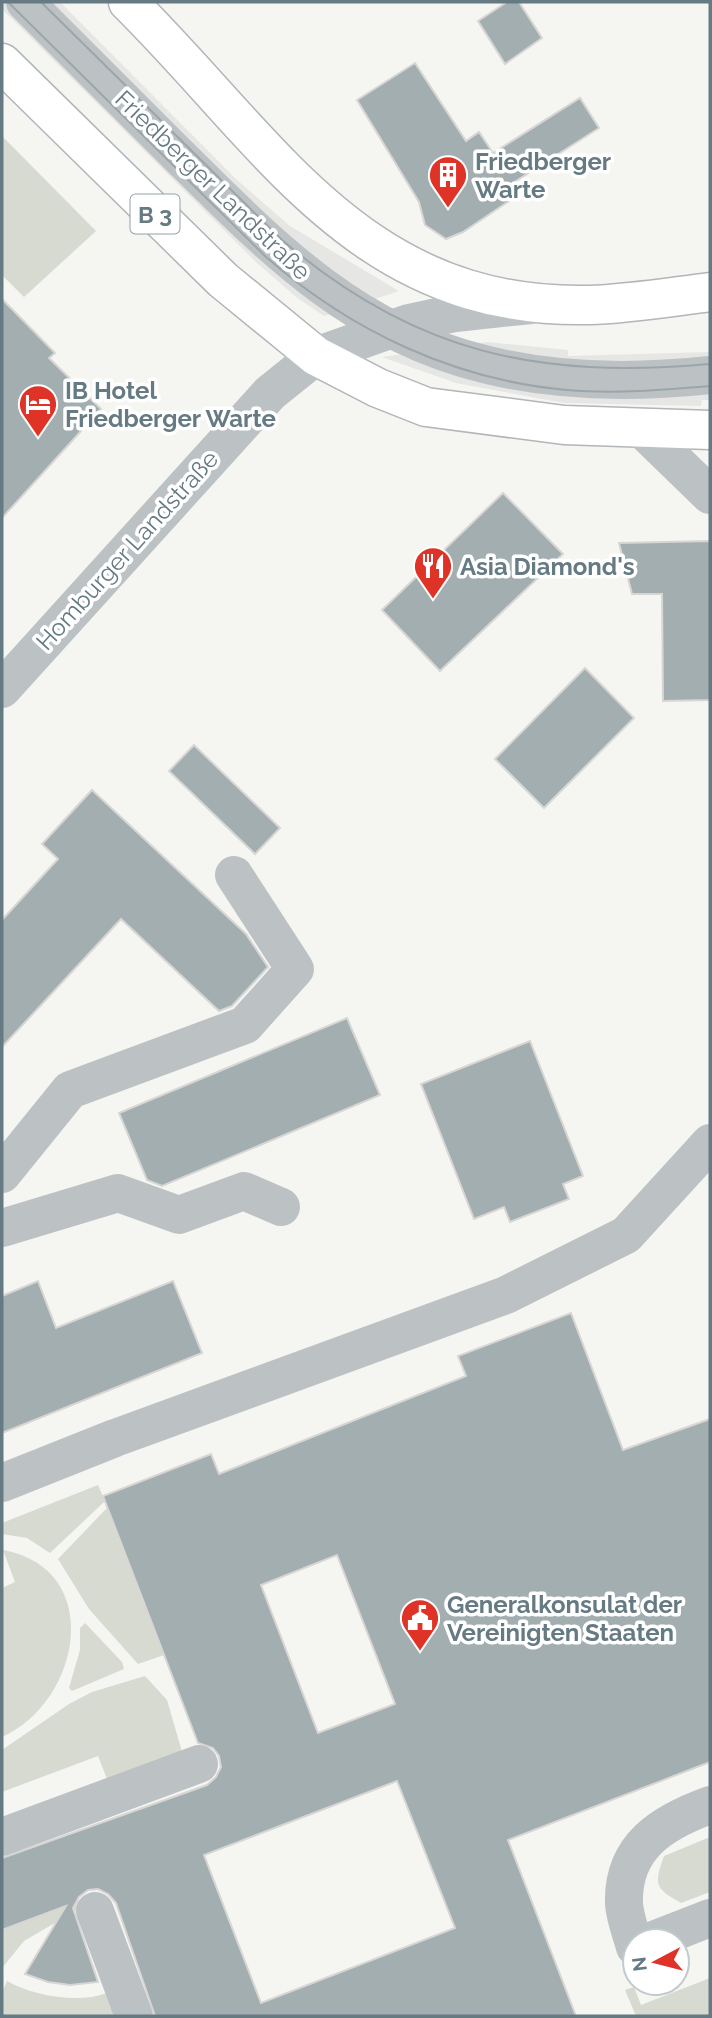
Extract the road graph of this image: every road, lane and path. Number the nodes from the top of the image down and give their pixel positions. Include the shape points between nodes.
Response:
1 (24, 2) edge
2 (128, 2) edge
3 (2, 63) edge
4 (710, 292) edge
5 (544, 303) junction
6 (392, 329) junction
7 (316, 356) junction
8 (710, 375) edge
9 (641, 428) junction
10 (710, 430) edge
11 (710, 495) edge
12 (2, 689) edge
13 (234, 875) dead end
14 (710, 1143) edge
15 (2, 1174) edge
16 (281, 1207) dead end
17 (2, 1228) edge
18 (2, 1483) edge
19 (199, 1764) dead end
20 (710, 1805) edge
21 (2, 1837) edge
22 (95, 1911) dead end
23 (710, 1919) edge
24 (630, 1927) edge
25 (689, 1927) edge
26 (134, 2016) edge

1 - 6 street, Friedberger Landstraße via 273,249 333,295
2 - 5 main road via 278,163 353,232 412,266 474,293
3 - 7 main road, B 3 via 223,279
4 - 5 main road via 589,305
5 - 6 street, Homburger Landstraße via 455,313
6 - 7 street, Homburger Landstraße
6 - 8 street, Friedberger Landstraße via 483,364 526,373 620,381
7 - 9 main road, B 3 via 426,407 564,425
7 - 12 street, Homburger Landstraße via 270,393
9 - 10 main road, B 3
9 - 11 street
13 - 15 street via 295,969 244,1025 70,1090
14 - 18 street via 626,1235 506,1295
16 - 17 street via 244,1191 179,1215 118,1194
19 - 21 street
20 - 24 street via 666,1822 633,1861 624,1906
22 - 26 street
23 - 25 street

